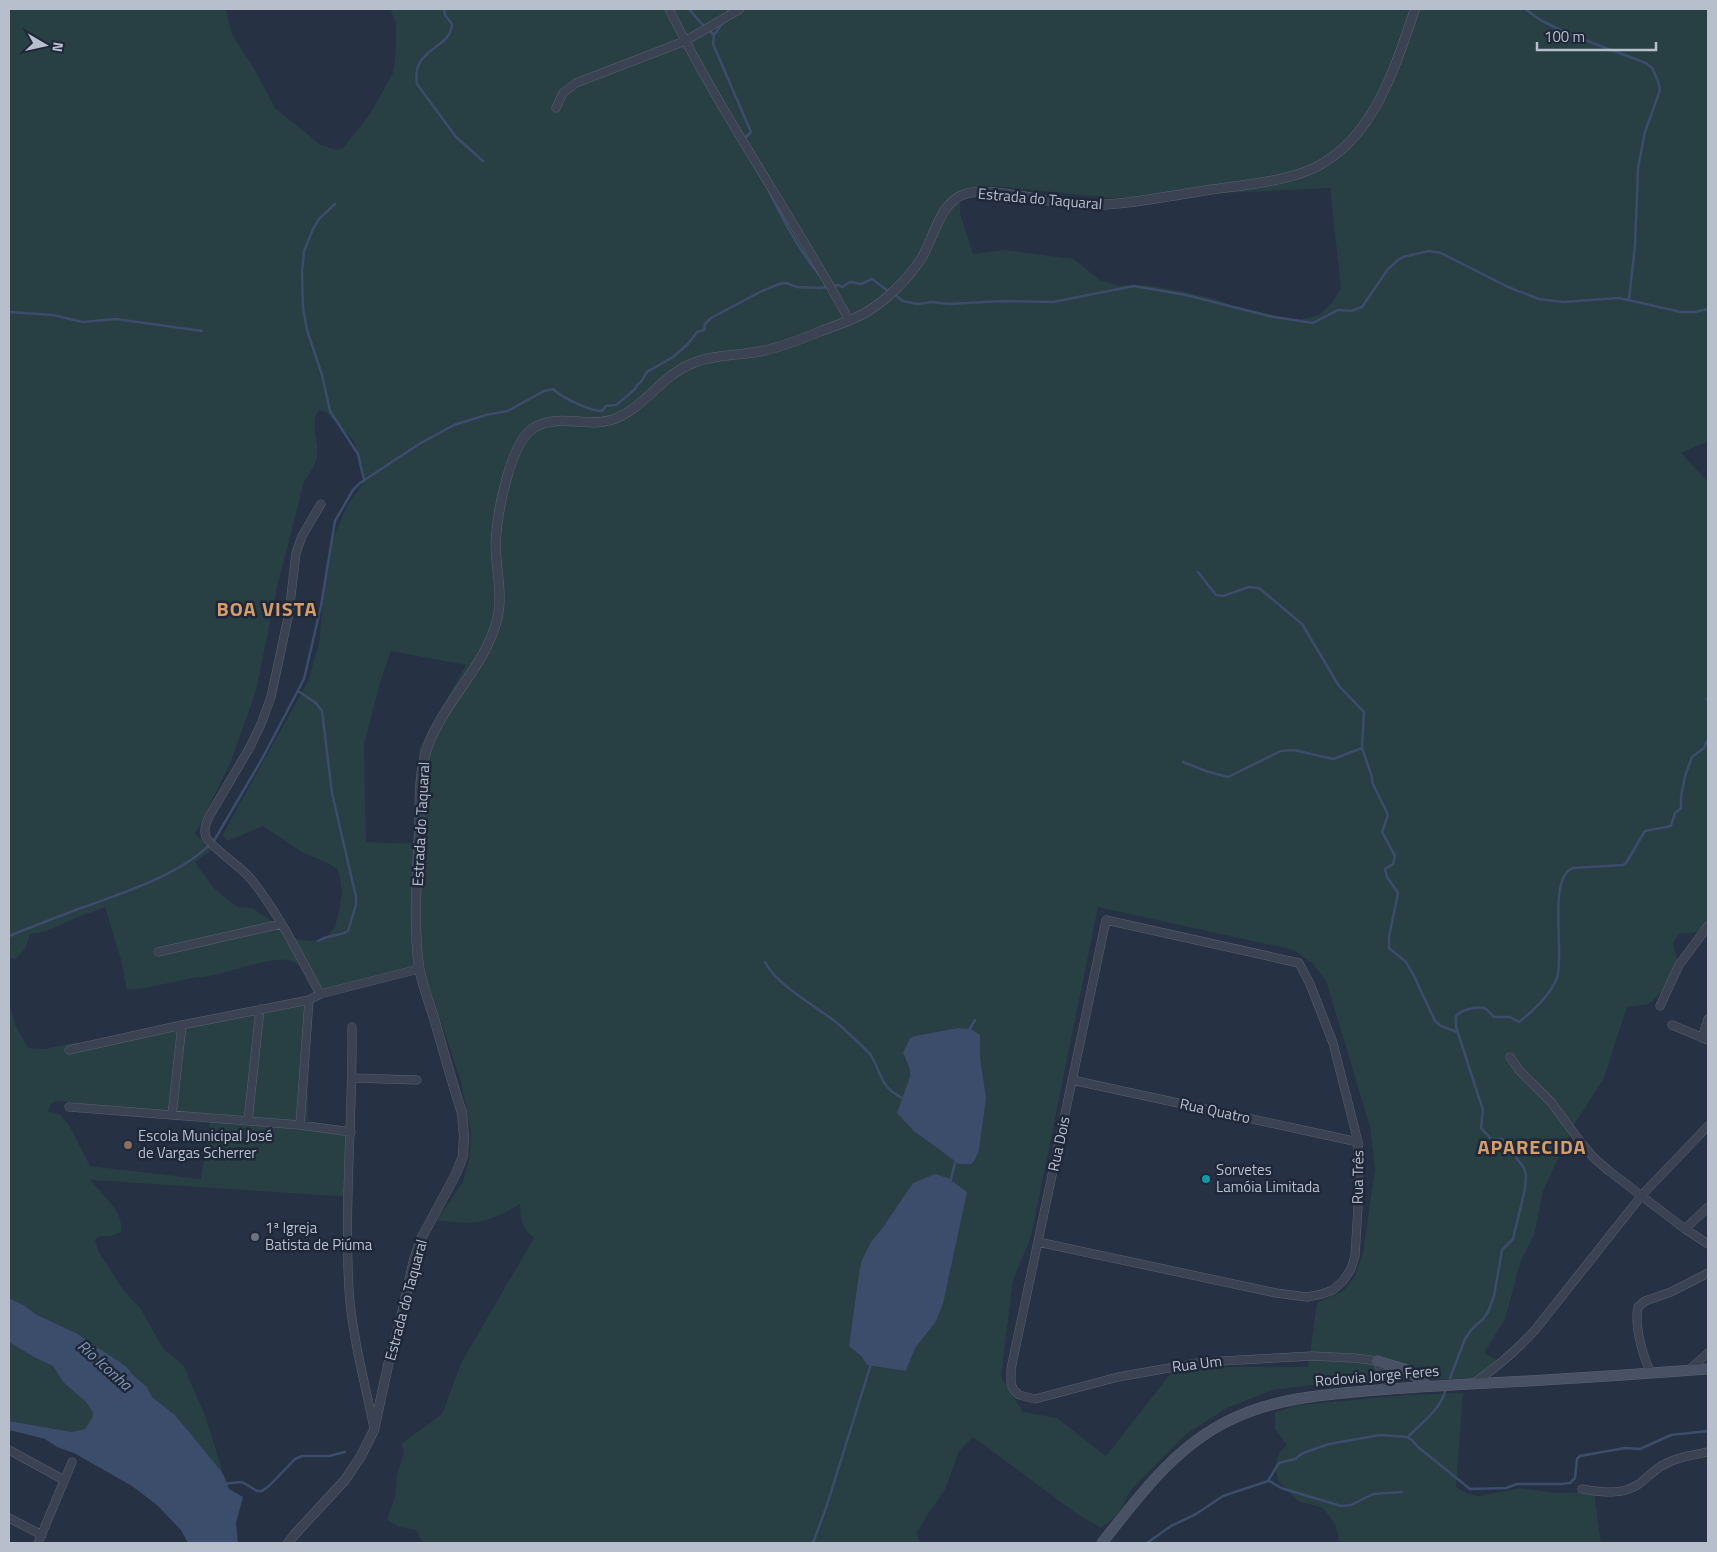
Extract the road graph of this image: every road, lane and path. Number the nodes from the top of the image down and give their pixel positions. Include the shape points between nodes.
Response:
1 (669, 9) edge
2 (740, 9) edge
3 (1415, 9) edge
4 (685, 41) junction
5 (556, 108) dead end
6 (849, 320) junction
7 (322, 504) dead end
8 (1106, 920) joint
9 (281, 924) junction
10 (1708, 926) edge
11 (158, 952) dead end
12 (419, 969) junction
13 (320, 994) junction
14 (310, 1000) junction
15 (1660, 1006) dead end
16 (260, 1009) junction
17 (1708, 1019) edge
18 (182, 1025) junction
19 (1672, 1026) dead end
20 (352, 1027) dead end
21 (1705, 1039) edge
22 (69, 1050) dead end
23 (1510, 1057) dead end
24 (353, 1078) junction
25 (417, 1080) dead end
26 (1072, 1080) junction
27 (70, 1107) dead end
28 (172, 1115) junction
29 (248, 1121) junction
30 (300, 1125) junction
31 (1708, 1126) edge
32 (351, 1132) junction
33 (1705, 1132) edge
34 (1358, 1142) junction
35 (1642, 1195) junction
36 (1708, 1207) edge
37 (1685, 1229) junction
38 (1038, 1242) junction
39 (1708, 1244) edge
40 (1708, 1273) edge
41 (1708, 1354) edge
42 (1377, 1362) junction
43 (1011, 1369) joint
44 (1708, 1369) edge
45 (1689, 1370) junction
46 (1651, 1373) junction
47 (1472, 1384) junction
48 (1428, 1386) junction
49 (1389, 1389) junction
50 (374, 1430) junction
51 (9, 1450) edge
52 (1708, 1452) edge
53 (72, 1462) dead end
54 (64, 1480) junction
55 (1582, 1489) dead end
56 (9, 1518) edge
57 (42, 1535) junction
58 (38, 1543) edge
59 (288, 1543) edge
60 (1102, 1543) edge

1 - 4 street
2 - 4 street
3 - 6 street, Estrada do Taquaral via 1383,95 1346,146 1328,161 1304,172 1273,180 1113,205 1074,205 987,192 963,194 945,210 929,246 901,284 866,312
4 - 5 street via 576,83 563,93
4 - 6 street
6 - 12 street, Estrada do Taquaral via 795,342 689,364 619,417 591,423 545,422 530,430 518,443 502,500 496,537 500,590 494,632 435,728 423,765 418,865
7 - 9 street via 302,536 296,553 288,620 271,697 261,724 210,815 205,830 208,840 250,878
8 - 26 street, Rua Dois
8 - 34 street, Rua Três via 1299,963 1334,1043
9 - 11 street
9 - 13 street
10 - 15 street via 1679,965
12 - 13 street
12 - 50 street, Estrada do Taquaral via 462,1113 463,1156 422,1237 414,1260
13 - 14 street
14 - 16 street
14 - 30 street
16 - 18 street
16 - 29 street
17 - 21 street
18 - 22 street
18 - 28 street
19 - 21 street
20 - 24 street
23 - 35 street via 1551,1102 1594,1158
24 - 25 street
24 - 32 street
26 - 34 street, Rua Quatro
26 - 38 street, Rua Dois
27 - 28 street
28 - 29 street
29 - 30 street
30 - 32 street
31 - 33 street
32 - 50 street via 349,1290
33 - 35 street
34 - 38 street, Rua Três via 1355,1256 1343,1281 1322,1294 1307,1297 1276,1293
35 - 37 street
35 - 47 street via 1523,1343
36 - 37 street
37 - 39 street
38 - 43 street, Rua Dois
40 - 46 street via 1638,1307 1642,1350
41 - 45 street
42 - 43 street, Rua Um via 1312,1356 1203,1362 1118,1377 1035,1399 1019,1395 1014,1390
42 - 48 main road via 1407,1370
42 - 49 street
44 - 45 main road, Rodovia Jorge Feres
45 - 46 main road, Rodovia Jorge Feres
46 - 47 main road, Rodovia Jorge Feres
47 - 48 main road, Rodovia Jorge Feres
48 - 49 main road, Rodovia Jorge Feres
49 - 60 main road, Rodovia Jorge Feres via 1300,1398 1231,1419 1177,1456
50 - 59 street, Estrada do Taquaral via 362,1456 345,1480
51 - 54 street
52 - 55 street via 1664,1464 1638,1485 1626,1490 1613,1493
53 - 54 street
54 - 57 street
56 - 57 street
57 - 58 street

